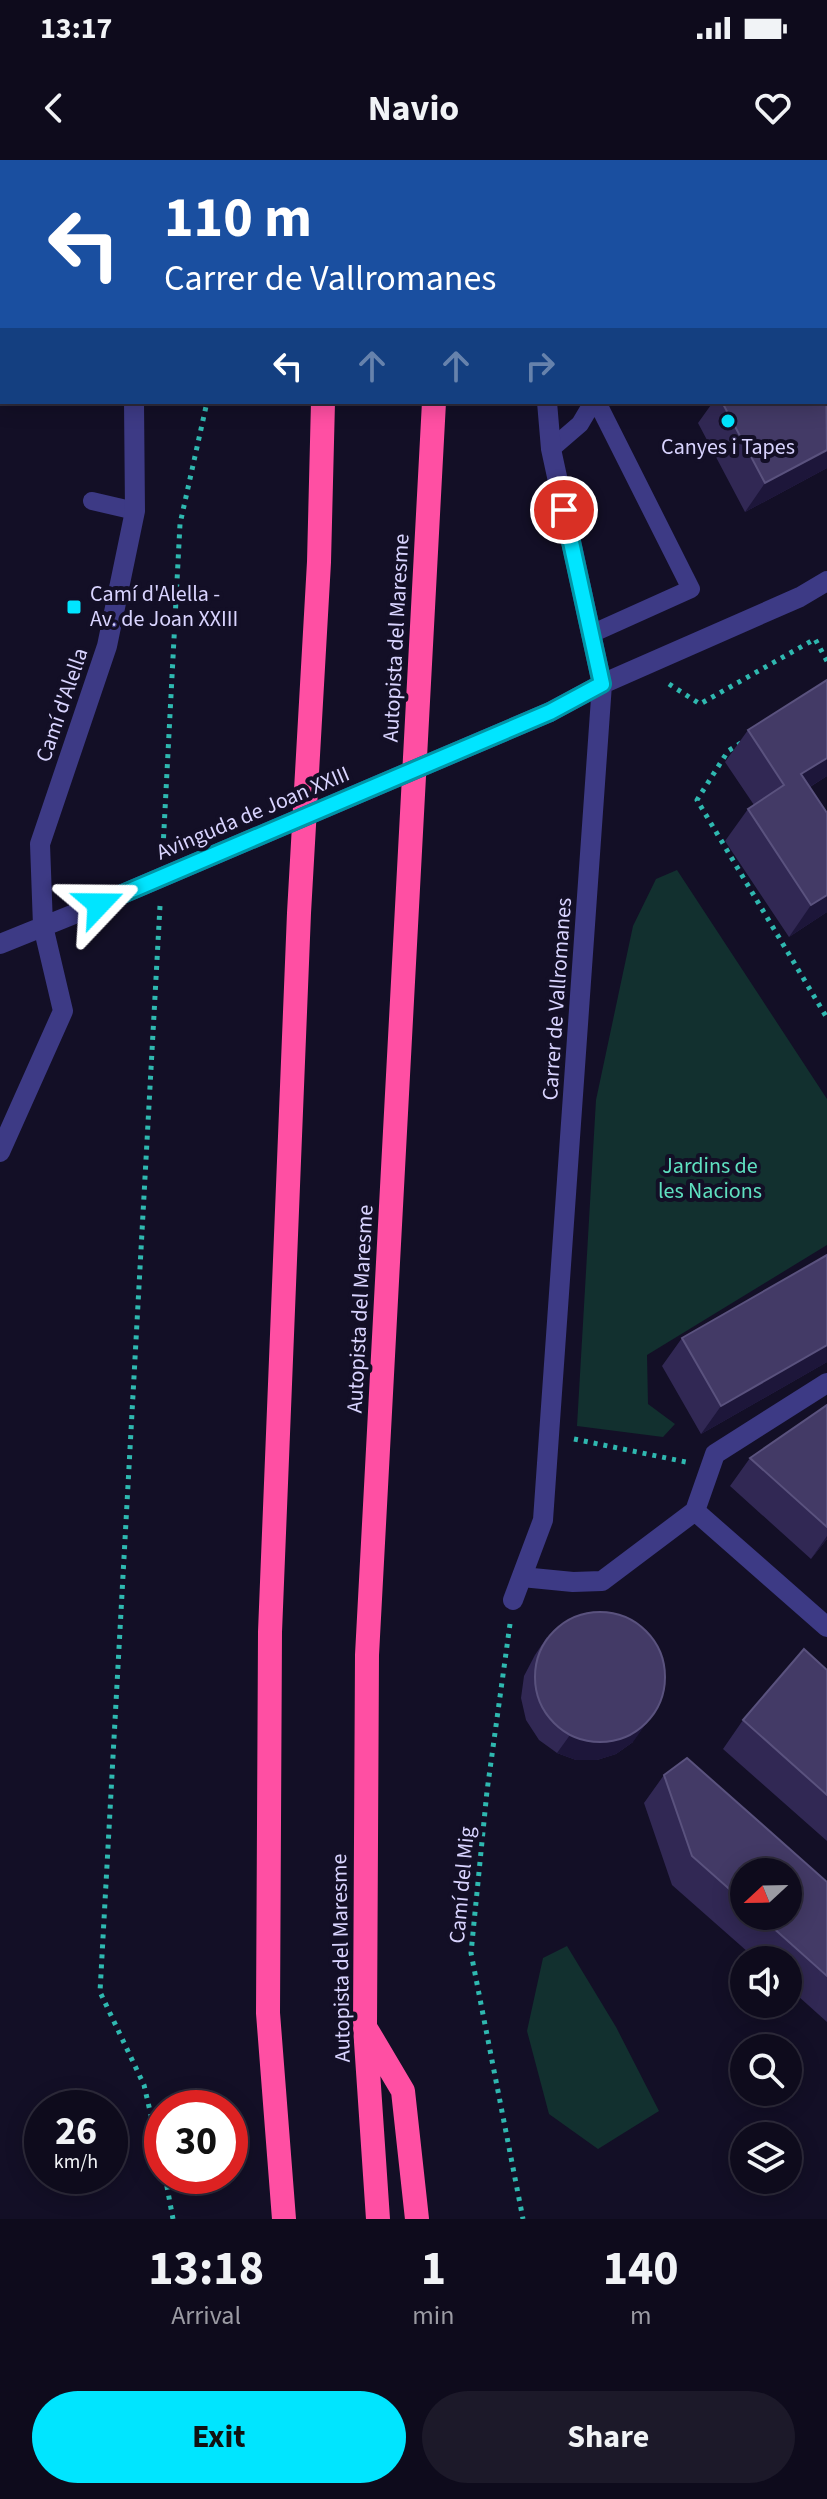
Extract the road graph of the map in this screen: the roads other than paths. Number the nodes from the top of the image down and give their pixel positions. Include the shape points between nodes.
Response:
1 (134, 404) edge
2 (316, 404) edge
3 (323, 404) edge
4 (434, 404) edge
5 (547, 404) edge
6 (594, 404) edge
7 (596, 404) edge
8 (551, 449) junction
9 (92, 501) dead end
10 (135, 511) junction
11 (319, 562) junction
12 (827, 581) edge
13 (591, 634) junction
14 (602, 684) junction
15 (43, 926) junction
16 (0, 944) edge
17 (0, 1152) edge
18 (827, 1383) edge
19 (695, 1511) junction
20 (522, 1577) junction
21 (513, 1600) road end
22 (827, 1627) edge
23 (365, 2027) junction
24 (284, 2219) edge
25 (378, 2219) edge
26 (417, 2219) edge

1 - 10 street, Camí d'Alella
2 - 11 highway
3 - 11 highway
4 - 23 highway, Autopista del Maresme via 367,1655
5 - 8 street, Carrer de Vallromanes
6 - 8 lane
7 - 13 lane via 691,589
8 - 13 street, Carrer de Vallromanes
9 - 10 lane
10 - 15 street, Camí d'Alella via 107,646 40,844
11 - 24 highway via 270,1632 268,2013
12 - 14 street, Avinguda de Joan XXIII
13 - 14 street, Carrer de Vallromanes
14 - 15 street, Avinguda de Joan XXIII, bridge via 550,712
14 - 20 street, Carrer de Vallromanes via 543,1520
15 - 16 street, Avinguda de Joan XXIII
15 - 17 street, Camí d'Alella via 63,1011
18 - 19 street via 715,1454
19 - 20 street via 602,1581
19 - 22 street
20 - 21 street, Carrer de Vallromanes
23 - 25 highway, Autopista del Maresme
23 - 26 highway via 403,2091

